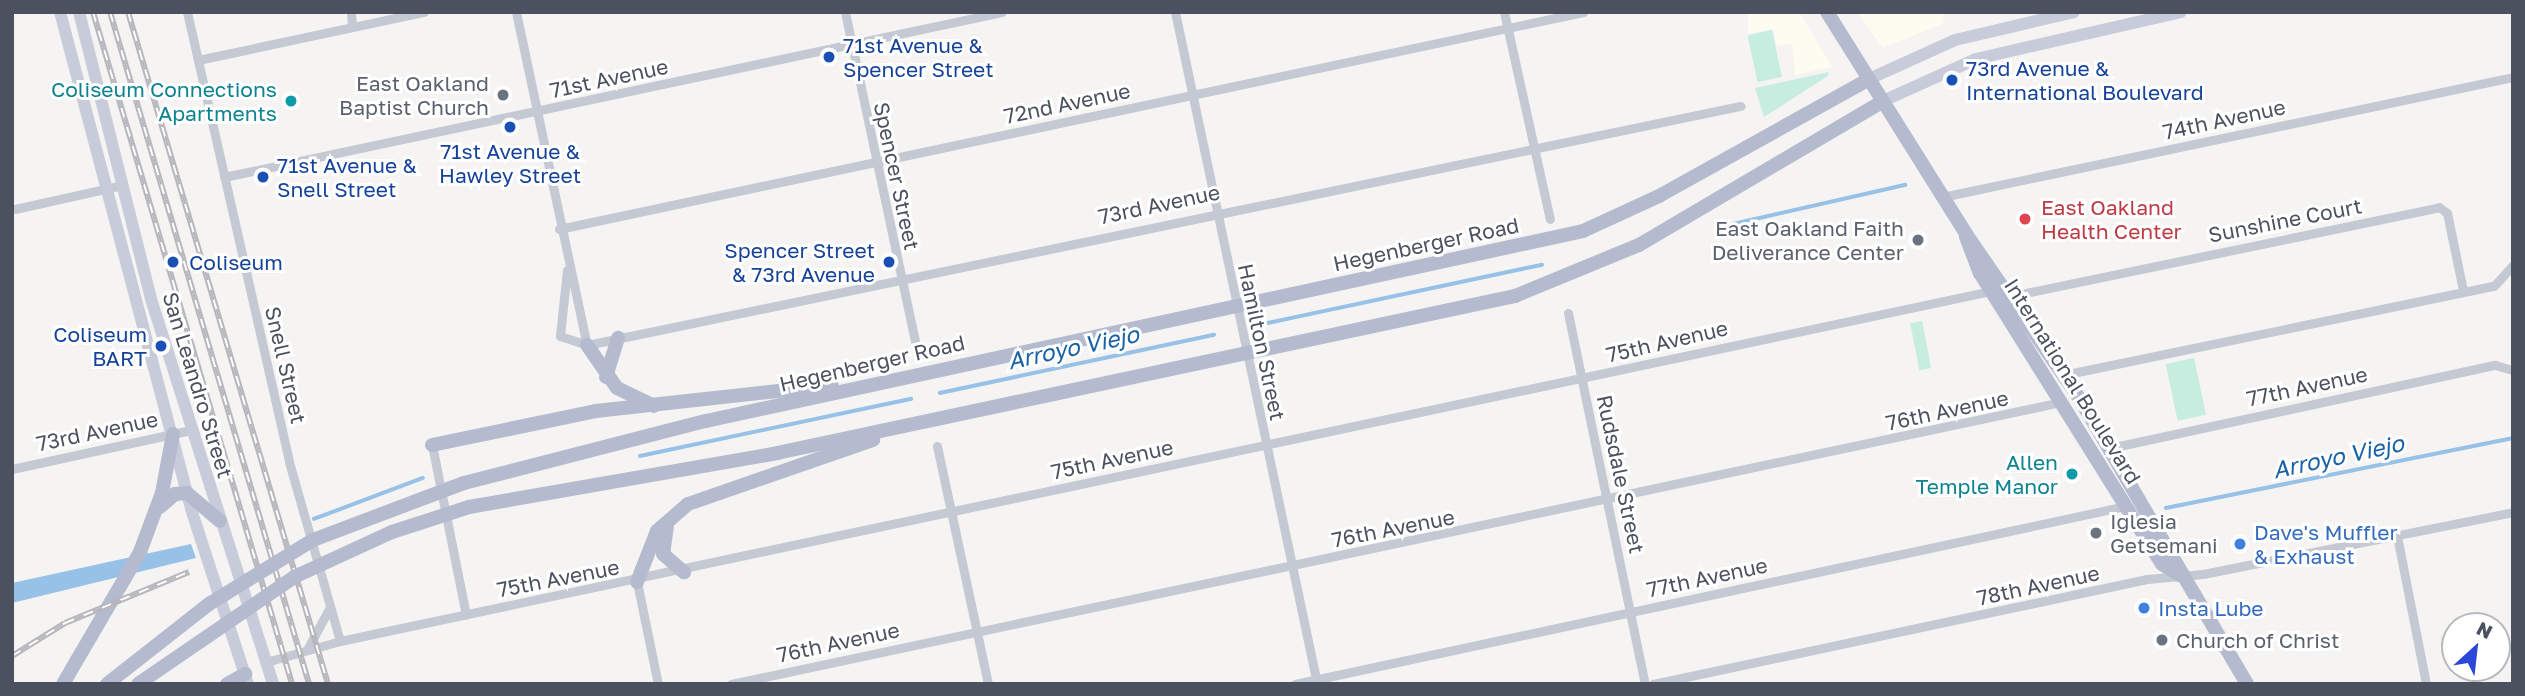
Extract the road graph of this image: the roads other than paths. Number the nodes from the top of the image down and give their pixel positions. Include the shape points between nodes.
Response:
1 (60, 12) edge
2 (79, 12) edge
3 (187, 12) edge
4 (351, 12) edge
5 (424, 12) edge
6 (516, 12) edge
7 (845, 12) edge
8 (1002, 12) edge
9 (1175, 12) edge
10 (1504, 12) edge
11 (1583, 12) edge
12 (1827, 12) edge
13 (2074, 12) edge
14 (2181, 12) edge
15 (352, 26) junction
16 (1507, 29) junction
17 (852, 44) junction
18 (198, 60) junction
19 (2513, 77) edge
20 (1869, 79) junction
21 (1192, 95) junction
22 (1883, 102) junction
23 (1740, 106) dead end
24 (536, 111) junction
25 (1533, 146) junction
26 (877, 162) junction
27 (224, 177) junction
28 (123, 185) junction
29 (107, 188) junction
30 (1942, 197) junction
31 (15, 209) dead end
32 (1217, 211) junction
33 (1550, 219) dead end
34 (559, 229) junction
35 (1966, 234) junction
36 (2513, 265) edge
37 (567, 270) junction
38 (901, 279) junction
39 (1991, 290) junction
40 (2463, 290) junction
41 (2011, 296) junction
42 (1237, 305) junction
43 (1568, 313) dead end
44 (618, 338) junction
45 (587, 345) junction
46 (916, 346) dead end
47 (1247, 353) junction
48 (2513, 370) edge
49 (922, 372) junction
50 (2063, 375) junction
51 (606, 377) junction
52 (1583, 380) junction
53 (2061, 402) junction
54 (655, 406) junction
55 (932, 419) junction
56 (191, 430) junction
57 (173, 434) junction
58 (432, 444) joint
59 (937, 446) dead end
60 (1266, 446) junction
61 (2110, 448) junction
62 (12, 469) edge
63 (187, 493) junction
64 (1610, 499) junction
65 (2126, 506) junction
66 (951, 512) junction
67 (2513, 512) edge
68 (670, 516) junction
69 (152, 521) junction
70 (220, 521) junction
71 (2397, 536) junction
72 (1292, 567) junction
73 (684, 572) junction
74 (2181, 576) junction
75 (637, 582) junction
76 (330, 606) junction
77 (1630, 611) junction
78 (466, 615) junction
79 (976, 630) junction
80 (340, 641) junction
81 (308, 648) junction
82 (266, 662) junction
83 (246, 679) edge
84 (1316, 679) junction
85 (63, 684) edge
86 (107, 684) edge
87 (138, 684) edge
88 (227, 684) edge
89 (273, 684) edge
90 (658, 684) edge
91 (731, 684) edge
92 (988, 684) edge
93 (1295, 684) edge
94 (1645, 684) edge
95 (1653, 684) edge
96 (2247, 684) edge
97 (2426, 684) edge

1 - 29 main road, San Leandro Street
2 - 28 main road, San Leandro Street
3 - 18 street, Snell Street
4 - 15 street
5 - 15 street
6 - 24 street
7 - 17 street, Spencer Street
8 - 17 street, 71st Avenue
9 - 21 street, Hamilton Street
10 - 16 street
11 - 16 street, 72nd Avenue
12 - 20 main road, International Boulevard
13 - 20 main road via 1955,40
14 - 22 main road via 1976,59
15 - 18 street
16 - 21 street, 72nd Avenue
16 - 25 street
17 - 24 street, 71st Avenue
17 - 26 street, Spencer Street
18 - 27 street, Snell Street
19 - 30 street, 74th Avenue
20 - 22 main road, International Boulevard
20 - 42 main road, Hegenberger Road via 1659,196 1583,230
21 - 26 street, 72nd Avenue
21 - 32 street, Hamilton Street
22 - 30 main road, International Boulevard
22 - 47 main road via 1639,245 1556,284
23 - 25 street, 73rd Avenue
24 - 27 street, 71st Avenue
24 - 34 street
25 - 32 street, 73rd Avenue
25 - 33 street
26 - 34 street, 72nd Avenue
26 - 38 street, Spencer Street
27 - 76 street, Snell Street via 292,476
28 - 29 street
28 - 56 main road, San Leandro Street
29 - 31 street
29 - 57 main road, San Leandro Street
30 - 35 main road, International Boulevard
32 - 38 street, 73rd Avenue
32 - 42 street, Hamilton Street
34 - 37 street
35 - 39 main road, International Boulevard via 1971,258
35 - 41 main road, International Boulevard
36 - 40 street via 2494,286
37 - 45 street
37 - 45 street via 560,336
38 - 44 street, 73rd Avenue
38 - 46 street, Spencer Street
39 - 52 street, 75th Avenue
39 - 53 main road, International Boulevard
40 - 41 street, Sunshine Court via 2447,213 2439,207
40 - 50 street
41 - 50 main road, International Boulevard
42 - 47 street, Hamilton Street
42 - 49 main road, Hegenberger Road
43 - 52 street, Rudsdale Street
44 - 45 street, 73rd Avenue
44 - 51 main road
45 - 51 main road
47 - 55 main road
47 - 60 street, Hamilton Street
48 - 61 street, 77th Avenue via 2495,366
49 - 54 main road
49 - 86 main road, Hegenberger Road, bridge via 464,484 313,540 209,604
50 - 61 main road, International Boulevard
51 - 54 main road
52 - 60 street, 75th Avenue
52 - 64 street, Rudsdale Street
53 - 64 street, 76th Avenue
53 - 65 main road, International Boulevard
54 - 58 main road via 596,411
55 - 68 main road via 717,490
55 - 87 main road, bridge via 469,508 392,532 294,577
56 - 57 street, 73rd Avenue
56 - 70 main road, San Leandro Street
57 - 62 street, 73rd Avenue
57 - 63 main road, San Leandro Street
57 - 69 main road
58 - 78 street
59 - 66 street
60 - 66 street, 75th Avenue
60 - 72 street, Hamilton Street
61 - 74 main road, International Boulevard via 2179,562
63 - 69 main road via 169,497
63 - 70 main road
63 - 83 main road, San Leandro Street
64 - 72 street, 76th Avenue
64 - 77 street, Rudsdale Street
65 - 74 main road, International Boulevard via 2162,564
65 - 77 street, 77th Avenue
66 - 73 street, 75th Avenue
66 - 79 street
67 - 71 street, 78th Avenue
68 - 73 main road via 660,545 668,562
68 - 75 main road via 648,547
69 - 85 main road via 105,619
70 - 82 main road, San Leandro Street
71 - 74 street, 78th Avenue
71 - 97 street
72 - 79 street, 76th Avenue
72 - 84 street, Hamilton Street
73 - 75 street, 75th Avenue
74 - 95 street, 78th Avenue
74 - 96 main road, International Boulevard
75 - 78 street, 75th Avenue
75 - 90 street
76 - 80 street, Snell Street
76 - 81 street
77 - 84 street, 77th Avenue
77 - 94 street, Rudsdale Street
78 - 80 street, 75th Avenue
79 - 91 street, 76th Avenue
79 - 92 street
80 - 81 street, 75th Avenue
81 - 82 street, 75th Avenue
82 - 83 main road, 75th Avenue
82 - 89 main road, San Leandro Street
83 - 88 main road
84 - 93 street, 77th Avenue

